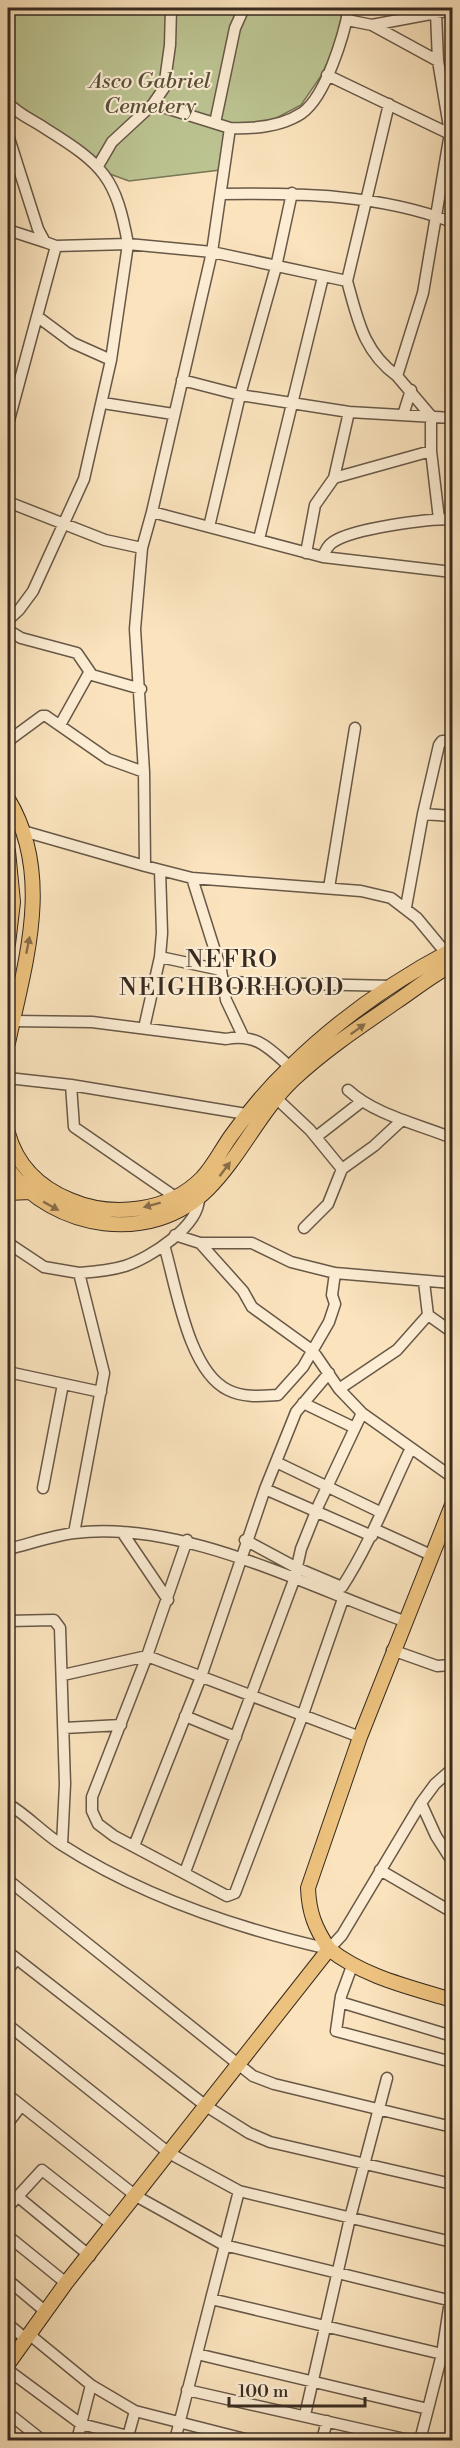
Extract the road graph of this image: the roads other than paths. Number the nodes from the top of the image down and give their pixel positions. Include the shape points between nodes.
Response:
1 (171, 8) edge
2 (244, 8) edge
3 (349, 8) edge
4 (453, 10) edge
5 (436, 13) junction
6 (347, 20) junction
7 (372, 25) junction
8 (438, 61) junction
9 (327, 75) junction
10 (8, 104) edge
11 (153, 104) junction
12 (389, 105) junction
13 (215, 123) junction
14 (230, 128) junction
15 (451, 134) edge
16 (8, 135) edge
17 (98, 166) junction
18 (292, 193) junction
19 (221, 194) junction
20 (368, 200) junction
21 (434, 215) junction
22 (453, 222) edge
23 (8, 230) edge
24 (51, 244) junction
25 (128, 244) junction
26 (212, 252) junction
27 (276, 267) junction
28 (324, 277) junction
29 (347, 281) junction
30 (38, 317) junction
31 (111, 360) junction
32 (398, 376) junction
33 (182, 380) junction
34 (411, 390) junction
35 (240, 394) junction
36 (103, 403) junction
37 (292, 404) junction
38 (349, 412) junction
39 (173, 414) junction
40 (404, 415) junction
41 (431, 416) junction
42 (453, 418) edge
43 (8, 424) edge
44 (431, 451) junction
45 (334, 478) junction
46 (8, 502) edge
47 (152, 512) junction
48 (439, 519) junction
49 (453, 519) edge
50 (65, 525) junction
51 (209, 527) junction
52 (259, 539) junction
53 (142, 548) junction
54 (306, 553) junction
55 (322, 557) junction
56 (453, 572) edge
57 (8, 620) edge
58 (8, 630) edge
59 (89, 673) junction
60 (141, 689) junction
61 (60, 725) junction
62 (355, 728) dead end
63 (8, 741) edge
64 (453, 741) edge
65 (144, 772) junction
66 (8, 799) edge
67 (423, 814) junction
68 (453, 816) edge
69 (23, 831) junction
70 (8, 851) edge
71 (145, 866) junction
72 (160, 870) junction
73 (192, 878) junction
74 (329, 888) junction
75 (406, 908) junction
76 (8, 944) edge
77 (160, 957) junction
78 (449, 961) edge
79 (221, 970) junction
80 (221, 982) junction
81 (393, 986) junction
82 (12, 1021) junction
83 (144, 1029) junction
84 (243, 1036) junction
85 (8, 1043) edge
86 (290, 1067) junction
87 (8, 1078) edge
88 (71, 1085) junction
89 (348, 1090) dead end
90 (276, 1098) junction
91 (361, 1102) junction
92 (246, 1114) junction
93 (401, 1120) junction
94 (316, 1137) junction
95 (453, 1138) edge
96 (10, 1157) edge
97 (342, 1169) junction
98 (8, 1192) edge
99 (30, 1192) junction
100 (174, 1196) junction
101 (199, 1197) junction
102 (304, 1228) dead end
103 (175, 1235) junction
104 (8, 1243) edge
105 (200, 1243) junction
106 (164, 1245) junction
107 (79, 1273) junction
108 (334, 1273) junction
109 (424, 1282) junction
110 (453, 1283) edge
111 (428, 1315) junction
112 (453, 1332) edge
113 (313, 1351) junction
114 (8, 1372) edge
115 (329, 1373) junction
116 (63, 1384) junction
117 (339, 1389) junction
118 (101, 1392) junction
119 (303, 1402) junction
120 (362, 1413) junction
121 (354, 1428) junction
122 (410, 1450) junction
123 (276, 1462) junction
124 (453, 1477) edge
125 (327, 1487) junction
126 (43, 1488) dead end
127 (265, 1489) junction
128 (453, 1504) edge
129 (380, 1512) junction
130 (315, 1513) junction
131 (122, 1532) junction
132 (373, 1532) junction
133 (74, 1533) junction
134 (187, 1540) junction
135 (245, 1540) junction
136 (8, 1549) edge
137 (431, 1555) junction
138 (241, 1560) junction
139 (297, 1568) junction
140 (294, 1580) junction
141 (343, 1599) junction
142 (168, 1600) junction
143 (8, 1621) edge
144 (404, 1621) junction
145 (392, 1650) junction
146 (147, 1656) junction
147 (453, 1665) edge
148 (63, 1675) junction
149 (201, 1677) junction
150 (252, 1697) junction
151 (186, 1716) junction
152 (302, 1717) junction
153 (120, 1725) junction
154 (64, 1728) junction
155 (236, 1737) junction
156 (360, 1737) junction
157 (453, 1769) edge
158 (421, 1803) junction
159 (8, 1804) edge
160 (62, 1845) junction
161 (134, 1846) junction
162 (453, 1861) edge
163 (380, 1870) junction
164 (185, 1872) junction
165 (8, 1880) edge
166 (453, 1912) edge
167 (329, 1948) junction
168 (12, 1956) edge
169 (352, 1966) junction
170 (8, 1970) edge
171 (452, 1997) edge
172 (340, 2002) junction
173 (8, 2025) edge
174 (453, 2036) edge
175 (453, 2061) edge
176 (237, 2064) junction
177 (387, 2078) dead end
178 (8, 2095) edge
179 (21, 2106) junction
180 (206, 2106) junction
181 (379, 2110) junction
182 (8, 2123) edge
183 (453, 2127) edge
184 (169, 2153) junction
185 (367, 2164) junction
186 (453, 2184) edge
187 (239, 2191) junction
188 (17, 2196) junction
189 (136, 2196) junction
190 (8, 2207) edge
191 (350, 2218) junction
192 (112, 2225) junction
193 (8, 2236) edge
194 (453, 2242) edge
195 (224, 2245) junction
196 (90, 2256) junction
197 (339, 2272) junction
198 (8, 2280) edge
199 (66, 2283) junction
200 (211, 2299) junction
201 (451, 2301) edge
202 (46, 2312) junction
203 (8, 2325) edge
204 (327, 2327) junction
205 (28, 2337) junction
206 (197, 2354) junction
207 (442, 2354) junction
208 (8, 2364) edge
209 (8, 2370) edge
210 (314, 2380) junction
211 (91, 2385) junction
212 (187, 2390) junction
213 (428, 2409) junction
214 (135, 2411) junction
215 (8, 2413) edge
216 (305, 2415) junction
217 (327, 2421) junction
218 (81, 2424) junction
219 (179, 2424) junction
220 (128, 2438) edge
221 (42, 2440) edge
222 (78, 2440) edge
223 (175, 2440) edge
224 (249, 2440) edge
225 (322, 2440) edge
226 (409, 2440) edge
227 (420, 2440) edge

1 - 11 street via 164,88
2 - 13 street via 235,28
3 - 6 street
4 - 5 street
5 - 7 street
5 - 8 street
6 - 7 street
6 - 9 street via 341,46
7 - 8 street
8 - 15 street
9 - 12 street
9 - 14 street via 304,112 256,129
10 - 17 street
11 - 13 street
11 - 17 street via 112,142
12 - 15 street
12 - 20 street
13 - 14 street
14 - 19 street
15 - 21 street
16 - 24 street via 38,229
17 - 25 street via 114,187
18 - 19 street
18 - 20 street
18 - 27 street
19 - 26 street
20 - 21 street
20 - 29 street
21 - 22 street
21 - 32 street via 423,293
23 - 24 street
24 - 25 street
24 - 30 street
25 - 26 street
25 - 31 street
26 - 27 street
26 - 33 street
27 - 28 street
27 - 35 street
28 - 29 street
28 - 37 street
29 - 32 street via 363,334 374,355
30 - 31 street via 73,343
30 - 43 street
31 - 36 street
32 - 34 street
33 - 35 street
33 - 39 street
34 - 40 street
34 - 41 street
35 - 37 street
35 - 51 street
36 - 39 street
36 - 50 street via 84,479
37 - 38 street
37 - 52 street
38 - 40 street
38 - 45 street
39 - 47 street
40 - 41 street
41 - 42 street
41 - 44 street
44 - 45 street
44 - 48 street
45 - 54 street via 315,505
46 - 50 street
47 - 51 street
47 - 53 street
48 - 49 street
48 - 55 street via 342,537 327,547
50 - 53 street
50 - 57 street via 33,591
51 - 52 street
52 - 54 street
53 - 60 street via 135,629
54 - 55 street
55 - 56 street
58 - 59 street via 21,638 77,653
59 - 60 street
59 - 61 street
60 - 65 street
61 - 63 street via 42,716
61 - 65 street via 108,759
62 - 74 street
64 - 67 street via 442,741 439,745
65 - 71 street
66 - 69 main road
67 - 68 street
67 - 75 street
69 - 71 street
82 -> 69 main road via 34,903 31,863
70 - 76 main road via 13,902
71 - 72 street
72 - 73 street
72 - 77 street
73 - 74 street
73 - 79 street
74 - 75 street via 392,898
75 - 78 street
77 - 79 street
77 - 83 street
78 - 81 main road
90 -> 78 main road via 356,1029
79 - 80 street
80 - 81 street
80 - 84 street
81 - 86 main road via 337,1026
82 - 83 street via 92,1022
82 - 85 main road
83 - 84 street via 226,1039
84 - 86 street via 269,1048
86 - 92 main road
87 - 88 street
88 - 92 street
88 - 100 street via 74,1127
89 - 91 street
90 - 94 street
101 -> 90 main road via 218,1178
91 - 93 street
91 - 94 street
92 - 100 main road via 201,1179
93 - 95 street
93 - 97 street
94 - 97 street
96 - 99 main road
100 -> 96 main road via 133,1209 97,1209 44,1186
97 - 102 street via 328,1204
98 - 99 main road
99 -> 101 main road via 74,1218 112,1224 155,1220
101 - 103 street via 195,1215
103 - 105 street
103 - 106 street
104 - 107 street via 44,1267
105 - 108 street via 252,1243 291,1262
105 - 113 street via 243,1291 252,1307
106 - 107 street via 126,1266
106 - 113 street via 198,1360 228,1390 252,1397 278,1395
107 - 118 street via 104,1374
108 - 109 street
108 - 113 street via 333,1311
109 - 110 street
109 - 111 street
111 - 112 street
111 - 117 street via 397,1350
113 - 115 street
114 - 116 street
115 - 117 street
115 - 119 street
116 - 118 street
116 - 126 street
117 - 120 street
118 - 133 street
119 - 121 street
119 - 123 street
120 - 121 street
120 - 122 street
121 - 125 street
122 - 124 street
122 - 129 street
123 - 125 street
123 - 127 street
125 - 129 street
125 - 130 street
127 - 130 street
127 - 135 street
128 - 137 main road
129 - 132 street
130 - 132 street
130 - 139 street
131 - 133 street
131 - 134 street
131 - 142 street
132 - 137 street
132 - 139 street via 342,1587
133 - 136 street
134 - 138 street
134 - 142 street
135 - 138 street
135 - 139 street
137 - 144 main road
138 - 140 street
138 - 149 street
139 - 140 street
140 - 141 street
140 - 150 street
141 - 144 street
141 - 152 street
142 - 146 street
143 - 148 street via 58,1622
144 - 145 main road
145 - 147 street via 437,1666
145 - 156 main road
146 - 148 street
146 - 149 street
146 - 153 street
148 - 154 street
149 - 150 street
149 - 151 street
150 - 152 street
150 - 155 street
151 - 155 street
151 - 161 street
152 - 156 street
152 - 164 street via 235,1893 227,1896
153 - 154 street
153 - 161 street via 96,1785 92,1811 98,1824
154 - 160 street
155 - 164 street
156 - 167 main road via 308,1888 312,1919
157 - 158 street
158 - 162 street
158 - 163 street
159 - 160 street
160 - 167 street via 127,1881 214,1918
161 - 164 street
163 - 166 street
163 - 167 street via 342,1935
165 - 176 street
167 - 169 main road
167 - 176 main road
168 - 170 street
168 - 180 street
169 - 171 main road
169 - 172 street
172 - 174 street
172 - 175 street via 335,2027 340,2033
173 - 184 street
176 - 180 main road
176 - 181 street via 264,2082
177 - 181 street
178 - 179 street
179 - 182 street
179 - 189 street
180 - 184 main road
180 - 185 street via 270,2142
181 - 183 street
181 - 185 street
184 - 187 street
184 - 189 main road
185 - 186 street
185 - 191 street
187 - 191 street
187 - 195 street
188 - 190 street
188 - 192 street via 42,2170
188 - 196 street
189 - 192 main road
189 - 195 street
191 - 194 street
191 - 197 street
192 - 196 main road
193 - 199 street
195 - 197 street
195 - 200 street
196 - 199 main road
197 - 201 street
197 - 204 street
198 - 202 street
199 - 202 main road
200 - 204 street
200 - 206 street
201 - 207 street
202 - 205 main road
203 - 205 street
204 - 207 street
204 - 210 street
205 - 208 main road
205 - 211 street
206 - 210 street
206 - 212 street
207 - 213 street
209 - 218 street
210 - 213 street
210 - 216 street
211 - 214 street
211 - 218 street
212 - 216 street
212 - 219 street
213 - 227 street
214 - 219 street
214 - 220 street
215 - 221 street
216 - 217 street
217 - 225 street
217 - 226 street
218 - 220 street
218 - 222 street
219 - 223 street
219 - 224 street

